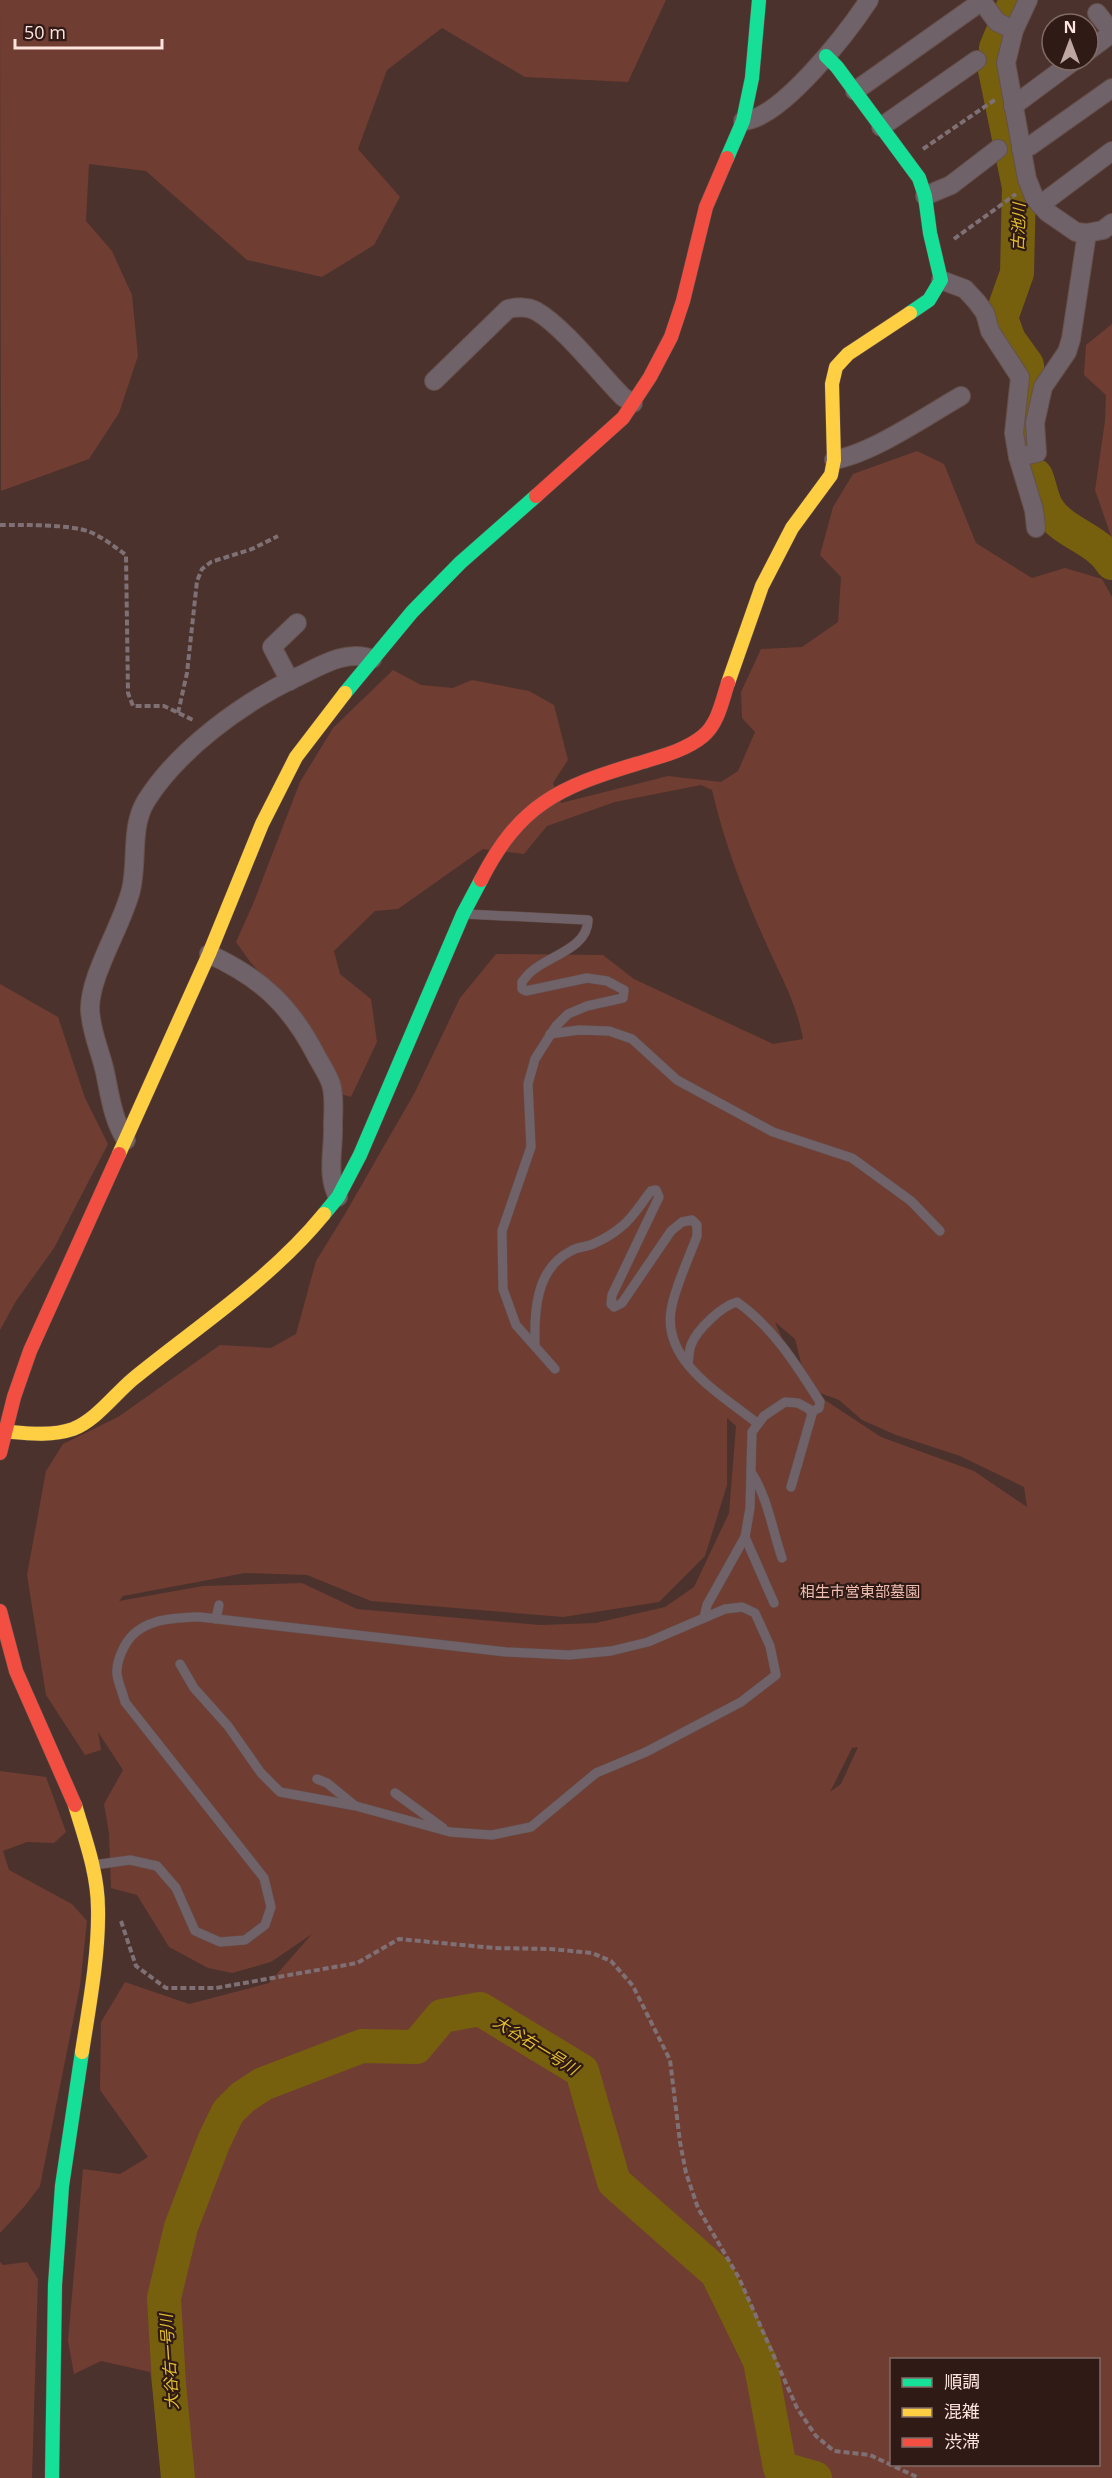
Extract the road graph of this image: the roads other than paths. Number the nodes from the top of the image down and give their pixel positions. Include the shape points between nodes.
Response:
1 (759, 0) edge
2 (869, 0) edge
3 (982, 0) edge
4 (1028, 0) edge
5 (1100, 17) edge
6 (1007, 27) junction
7 (1112, 32) edge
8 (1100, 42) edge
9 (826, 56) junction
10 (977, 60) dead end
11 (1059, 72) edge
12 (1112, 88) edge
13 (855, 91) junction
14 (1013, 106) junction
15 (743, 121) junction
16 (881, 127) junction
17 (998, 149) dead end
18 (1021, 149) junction
19 (1112, 151) edge
20 (925, 196) junction
21 (1040, 205) junction
22 (1112, 223) edge
23 (1087, 233) junction
24 (941, 280) junction
25 (434, 381) dead end
26 (961, 396) dead end
27 (633, 403) junction
28 (1018, 457) junction
29 (834, 460) junction
30 (1036, 528) dead end
31 (297, 623) dead end
32 (372, 659) junction
33 (290, 681) junction
34 (463, 914) junction
35 (209, 954) junction
36 (550, 1034) junction
37 (126, 1140) junction
38 (338, 1197) junction
39 (940, 1231) dead end
40 (535, 1346) junction
41 (688, 1364) junction
42 (555, 1369) dead end
43 (811, 1412) junction
44 (758, 1424) junction
45 (3, 1431) edge
46 (0, 1453) edge
47 (751, 1472) junction
48 (791, 1487) dead end
49 (745, 1537) junction
50 (782, 1558) dead end
51 (774, 1602) dead end
52 (219, 1605) dead end
53 (0, 1611) edge
54 (704, 1618) junction
55 (216, 1619) junction
56 (180, 1664) dead end
57 (317, 1779) dead end
58 (395, 1793) dead end
59 (356, 1806) junction
60 (450, 1833) junction
61 (93, 1865) junction
62 (52, 2478) edge

1 - 15 street via 752,78
2 - 9 street
3 - 6 street
3 - 13 street
4 - 6 street
5 - 7 street
6 - 14 street via 1006,63
7 - 8 street
9 - 13 street
9 - 15 street via 772,111
10 - 16 street
11 - 14 street
12 - 18 street
13 - 16 street
14 - 18 street
15 - 27 street via 706,207 670,337
16 - 20 street via 919,178
17 - 20 street via 951,185
18 - 21 street via 1027,180
19 - 21 street
20 - 24 street
21 - 23 street via 1076,232
22 - 23 street via 1103,230
23 - 28 street via 1071,339 1067,352 1043,387 1035,423 1037,453
24 - 28 street via 965,289 977,302 990,331 1020,377 1014,433
24 - 29 street via 929,300 848,354 836,367 832,384
25 - 27 street via 508,309 519,307 534,310 551,322
26 - 29 street via 882,442
27 - 32 street via 581,456 460,563
28 - 30 street
29 - 34 street via 831,475 792,528 762,586 715,722 704,736 677,751 589,778 553,795 518,822 488,865
31 - 33 street via 272,646
32 - 33 street via 344,656
32 - 35 street via 296,758 262,824
33 - 37 street via 255,698 181,756 145,803 136,835 131,889 93,986 90,1008 92,1033 117,1125
34 - 36 lane via 588,920 579,941 532,970 522,982 522,989 587,978 607,981 624,990 623,998 567,1014
34 - 38 street via 360,1155
35 - 37 street
35 - 38 street via 232,964 268,989 302,1027 332,1085 331,1175
36 - 39 lane via 609,1031 632,1038 678,1080 725,1106 773,1132 852,1158 911,1201
36 - 40 lane via 535,1059 528,1084 531,1148 501,1231 503,1289 516,1325
37 - 45 street via 30,1351
38 - 45 street via 306,1236 256,1281 84,1423 43,1434
40 - 41 lane via 539,1296 545,1275 555,1260 622,1227 651,1191 656,1190 659,1197 611,1304 614,1307 622,1303 670,1231 692,1220 697,1225 697,1236 670,1323 673,1341
40 - 42 lane
41 - 43 lane via 691,1344 706,1324 726,1305 737,1302 794,1360 820,1402 819,1408
41 - 44 lane
43 - 44 lane via 798,1403 785,1402
43 - 48 lane
44 - 47 lane via 752,1432
45 - 46 street
47 - 49 lane
47 - 50 lane via 762,1489
49 - 51 lane
49 - 54 lane via 707,1605
52 - 55 lane
53 - 61 street via 16,1671 75,1805
54 - 55 lane via 648,1642 611,1651 569,1654 506,1652
54 - 60 lane via 742,1607 755,1613 770,1646 776,1675 741,1702 646,1752 596,1773 531,1827 492,1835
55 - 61 lane via 170,1618 148,1624 128,1639 117,1672 125,1702 264,1878 271,1907 265,1924 245,1940 220,1942 195,1931 176,1888 157,1866 130,1860
56 - 59 lane via 194,1688 280,1792
57 - 59 lane
58 - 60 lane
59 - 60 lane
61 - 62 street via 98,1909 96,1943 60,2208

